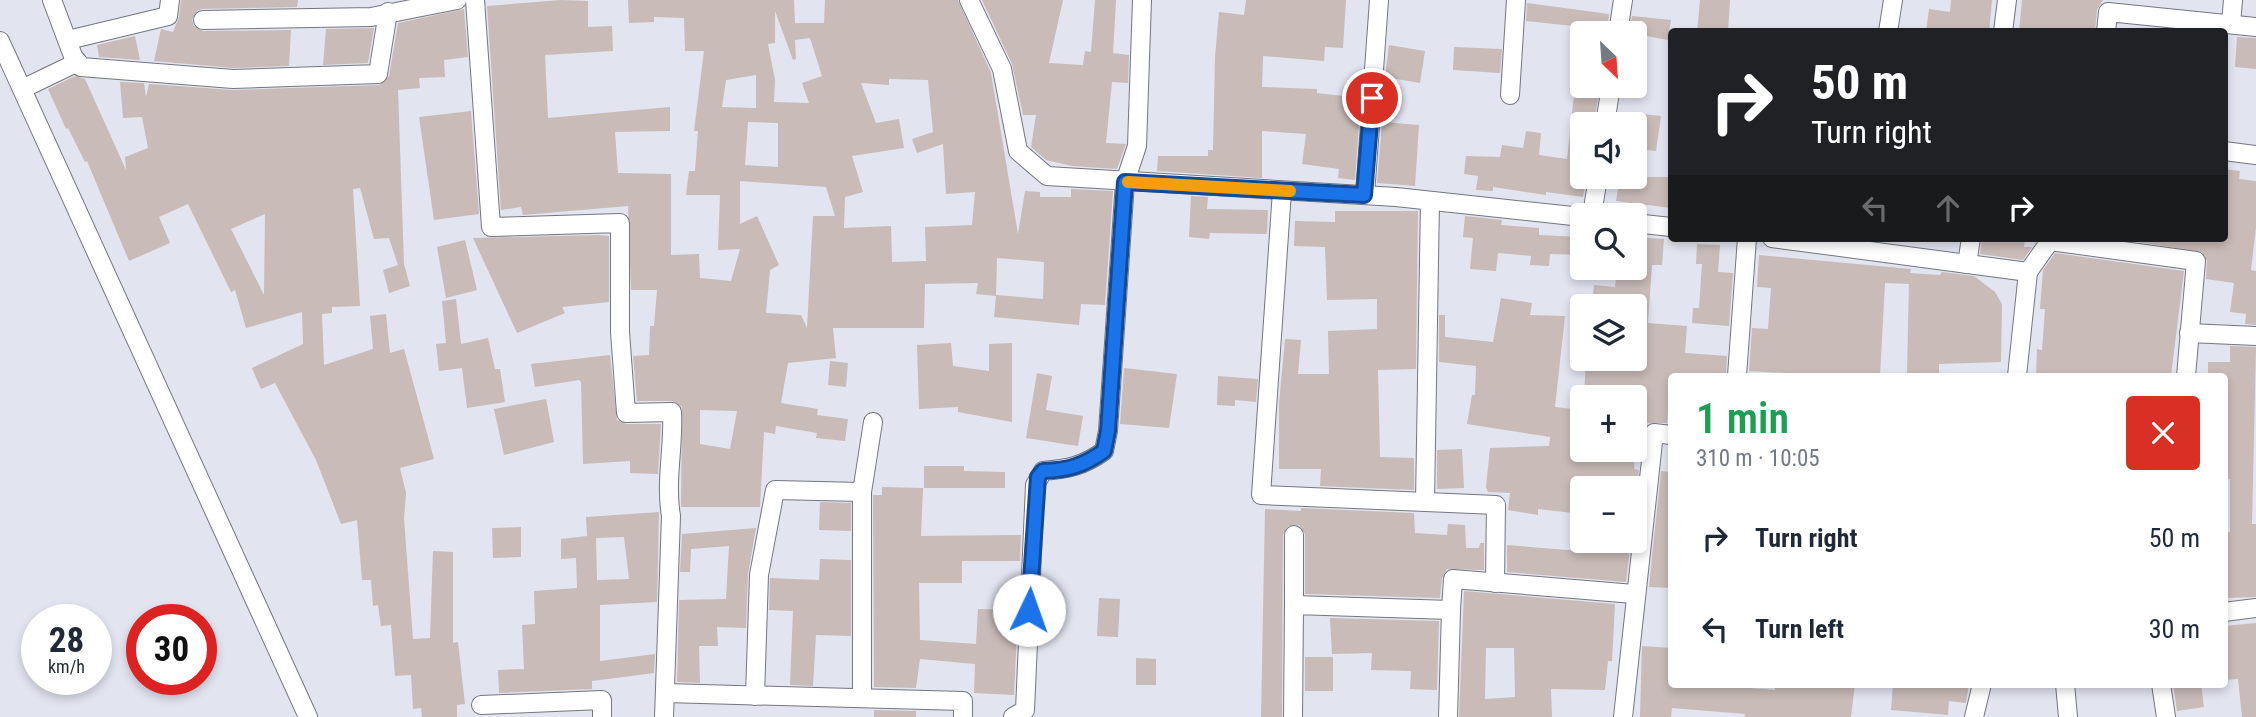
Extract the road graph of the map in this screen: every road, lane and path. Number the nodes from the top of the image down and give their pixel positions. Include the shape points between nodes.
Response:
1 (52, 0) edge
2 (170, 0) edge
3 (457, 0) edge
4 (475, 0) edge
5 (969, 0) edge
6 (1142, 0) edge
7 (1379, 0) edge
8 (1516, 0) edge
9 (1623, 0) edge
10 (1894, 0) edge
11 (2007, 0) edge
12 (2233, 0) edge
13 (388, 12) junction
14 (204, 20) dead end
15 (1620, 21) edge
16 (2231, 24) junction
17 (2256, 27) edge
18 (1889, 28) edge
19 (2004, 28) edge
20 (2106, 28) edge
21 (68, 40) junction
22 (0, 41) edge
23 (78, 62) junction
24 (22, 89) junction
25 (1510, 95) dead end
26 (2228, 152) edge
27 (2256, 155) edge
28 (1125, 182) junction
29 (1282, 191) junction
30 (1364, 195) junction
31 (1430, 201) junction
32 (1570, 216) edge
33 (1647, 224) edge
34 (1668, 226) edge
35 (1747, 242) edge
36 (1829, 242) edge
37 (1970, 242) edge
38 (2049, 242) edge
39 (2084, 242) edge
40 (1857, 244) edge
41 (1967, 264) junction
42 (2028, 272) junction
43 (2189, 333) junction
44 (2256, 336) edge
45 (1737, 373) edge
46 (2017, 373) edge
47 (2186, 373) edge
48 (873, 422) dead end
49 (1668, 435) edge
50 (862, 492) junction
51 (1425, 502) junction
52 (1294, 535) dead end
53 (1495, 583) junction
54 (1634, 594) junction
55 (1294, 605) junction
56 (2256, 607) edge
57 (1451, 610) junction
58 (2228, 611) edge
59 (1981, 688) edge
60 (2065, 688) edge
61 (2162, 688) edge
62 (665, 693) junction
63 (755, 696) junction
64 (862, 698) junction
65 (481, 705) dead end
66 (308, 717) edge
67 (602, 717) edge
68 (664, 717) edge
69 (963, 717) edge
70 (1013, 717) edge
71 (1293, 717) edge
72 (1448, 717) edge
73 (1623, 717) edge
74 (1974, 717) edge
75 (2068, 717) edge
76 (2166, 717) edge

1 - 21 street
2 - 21 street via 169,16
3 - 13 street
4 - 62 street via 491,227 620,223 626,413 671,412
5 - 28 street via 1002,69 1018,151 1047,176
6 - 28 street via 1137,146
7 - 30 street
8 - 25 street
9 - 15 street
10 - 18 street
11 - 19 street
12 - 16 street
13 - 14 street via 371,17
13 - 23 street via 378,74 233,79 82,67
16 - 17 street
16 - 20 street via 2108,12
21 - 23 street
22 - 24 street
23 - 24 street
24 - 66 street
26 - 27 street
28 - 29 street
28 - 70 street via 1104,451 1087,464 1043,471 1035,485 1025,710
29 - 30 street
29 - 51 street via 1261,495
30 - 31 street
31 - 32 street
31 - 51 street
33 - 34 street
35 - 45 street
36 - 40 street
37 - 41 street
38 - 42 street
39 - 43 street via 2196,261
40 - 41 street
41 - 42 street
42 - 46 street
43 - 44 street
43 - 47 street
48 - 50 street
49 - 54 street via 1654,433
50 - 63 street via 775,490 759,575
50 - 64 street
51 - 53 street via 1496,505
52 - 55 street
53 - 54 street
53 - 57 street via 1453,579
54 - 73 street
55 - 57 street
55 - 71 street
56 - 58 street
57 - 72 street
59 - 74 street
60 - 75 street
61 - 76 street
62 - 63 street
62 - 68 street
63 - 64 street
64 - 69 street via 962,701
65 - 67 street via 602,700

